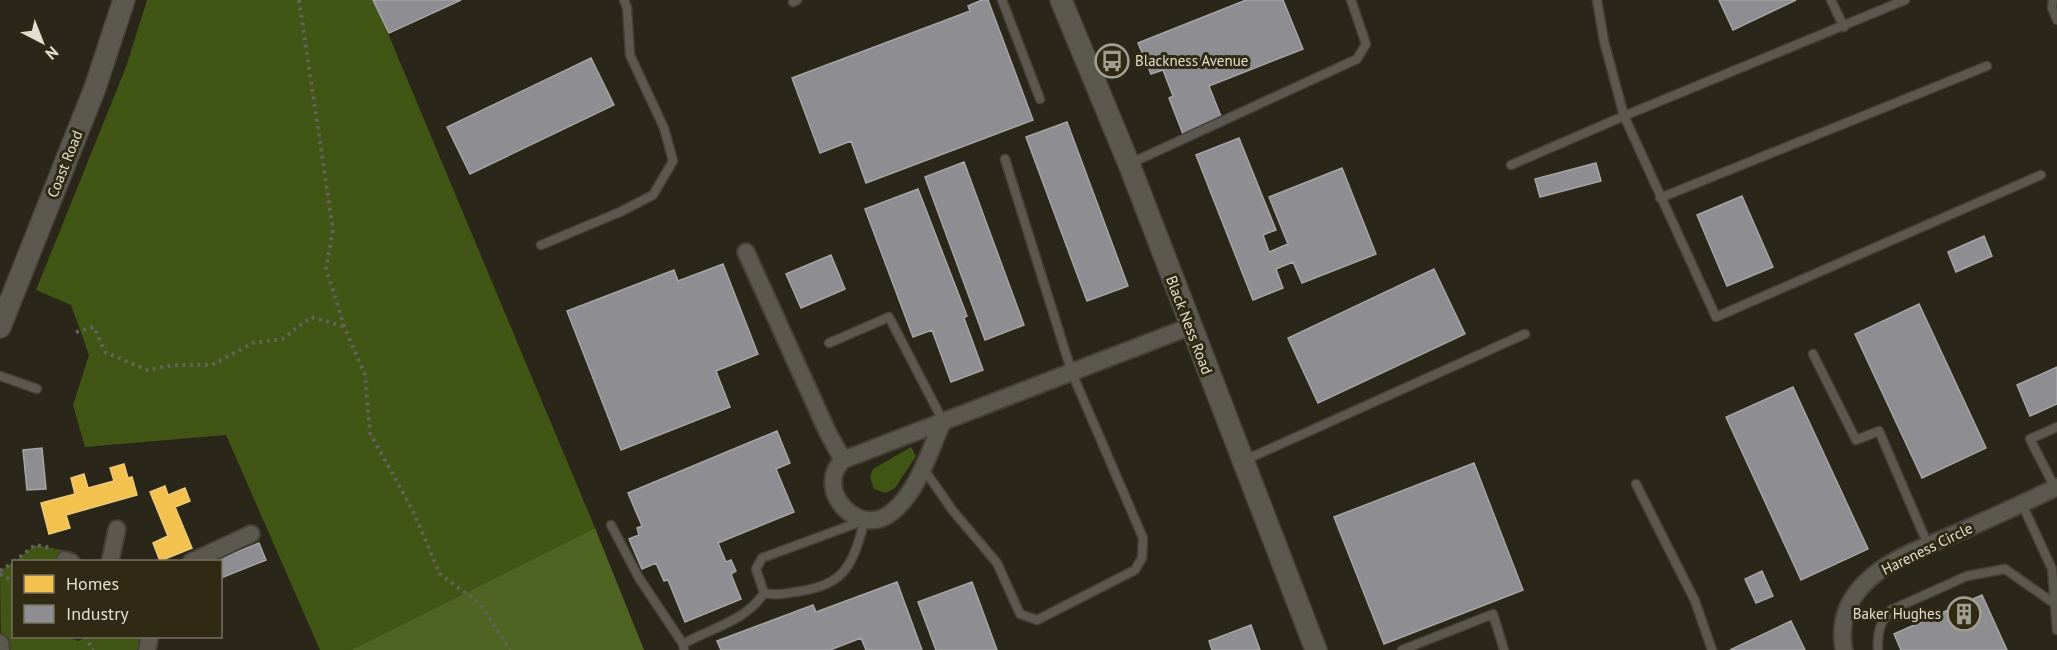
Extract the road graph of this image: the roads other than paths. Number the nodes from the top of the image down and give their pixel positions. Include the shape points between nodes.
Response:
1 (124, 0) edge
2 (624, 0) edge
3 (1002, 0) edge
4 (1061, 0) edge
5 (1351, 0) edge
6 (1597, 0) edge
7 (1831, 0) edge
8 (1905, 0) edge
9 (2053, 0) edge
10 (2057, 20) edge
11 (1844, 27) junction
12 (1987, 66) dead end
13 (1040, 99) dead end
14 (1624, 116) junction
15 (1005, 159) dead end
16 (1129, 164) junction
17 (1511, 165) dead end
18 (2041, 175) dead end
19 (1660, 198) junction
20 (541, 245) dead end
21 (746, 252) dead end
22 (0, 327) edge
23 (1189, 327) junction
24 (1525, 334) dead end
25 (829, 343) dead end
26 (1813, 354) dead end
27 (1072, 373) junction
28 (0, 376) edge
29 (37, 389) dead end
30 (944, 421) junction
31 (2057, 427) edge
32 (843, 460) junction
33 (1242, 462) junction
34 (923, 468) junction
35 (1636, 484) dead end
36 (2056, 488) edge
37 (2022, 504) junction
38 (865, 520) junction
39 (611, 525) dead end
40 (117, 528) dead end
41 (251, 534) dead end
42 (1928, 545) junction
43 (110, 560) edge
44 (193, 560) edge
45 (764, 593) junction
46 (2055, 604) junction
47 (2057, 630) edge
48 (0, 643) edge
49 (684, 647) edge
50 (1, 650) edge
51 (1316, 650) edge
52 (1402, 650) edge
53 (1504, 650) edge
54 (1712, 650) edge
55 (1844, 650) edge
56 (1878, 650) edge

1 - 22 street, Coast Road via 95,88
2 - 20 lane via 630,55 664,128 673,161 653,195
3 - 13 lane
4 - 16 street, Black Ness Road
5 - 16 lane via 1366,44 1357,59
6 - 14 lane
7 - 11 lane
8 - 11 lane
9 - 10 lane
11 - 14 lane
12 - 19 lane
14 - 17 lane
14 - 19 lane
15 - 27 lane
16 - 23 street, Black Ness Road
18 - 19 lane via 1716,317
21 - 32 street
23 - 27 street
23 - 33 street, Black Ness Road
24 - 33 lane
25 - 30 lane via 888,317
26 - 42 lane via 1856,440 1878,431
27 - 30 street
27 - 34 lane via 1143,538 1142,558 1135,570 1037,620 1020,614 997,563
28 - 29 lane
30 - 32 street
30 - 34 street
31 - 36 lane via 2030,439
32 - 38 street via 833,476 837,498 851,516
33 - 51 street, Black Ness Road
34 - 38 street via 907,495 889,514
35 - 54 lane via 1695,601
36 - 37 street, Hareness Circle
37 - 42 street, Hareness Circle
37 - 46 lane via 2052,569
38 - 45 lane via 851,563 831,584 774,596
38 - 45 lane via 762,558 756,569
39 - 49 lane via 639,578
40 - 43 street
41 - 44 street
42 - 55 street, Hareness Circle via 1865,583 1843,618
45 - 49 lane via 755,607 738,619
46 - 47 lane
46 - 56 lane via 2005,569 1967,576 1891,610 1882,619
48 - 50 street
52 - 53 lane via 1493,614

